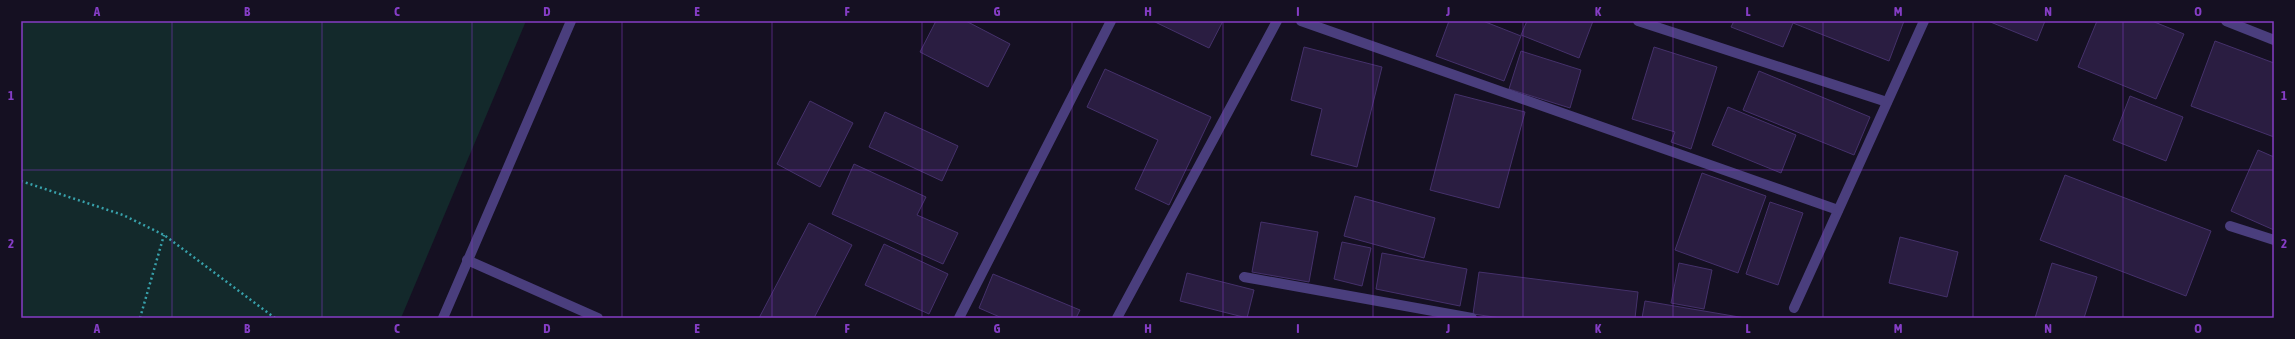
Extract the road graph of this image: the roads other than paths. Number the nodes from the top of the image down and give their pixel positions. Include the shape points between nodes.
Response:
1 (572, 21) edge
2 (1111, 21) edge
3 (1276, 21) edge
4 (1301, 21) edge
5 (1638, 21) edge
6 (1924, 21) edge
7 (2226, 21) edge
8 (2274, 40) edge
9 (1887, 102) junction
10 (1838, 210) junction
11 (2230, 226) dead end
12 (2274, 240) edge
13 (467, 260) junction
14 (1244, 277) dead end
15 (1794, 308) dead end
16 (443, 318) edge
17 (598, 318) edge
18 (959, 318) edge
19 (1117, 318) edge
20 (1472, 318) edge

1 - 13 street
2 - 18 street
3 - 19 street
4 - 10 street
5 - 9 street
6 - 9 street
7 - 8 street
9 - 10 street
10 - 15 street
11 - 12 street
13 - 16 street
13 - 17 street
14 - 20 street

